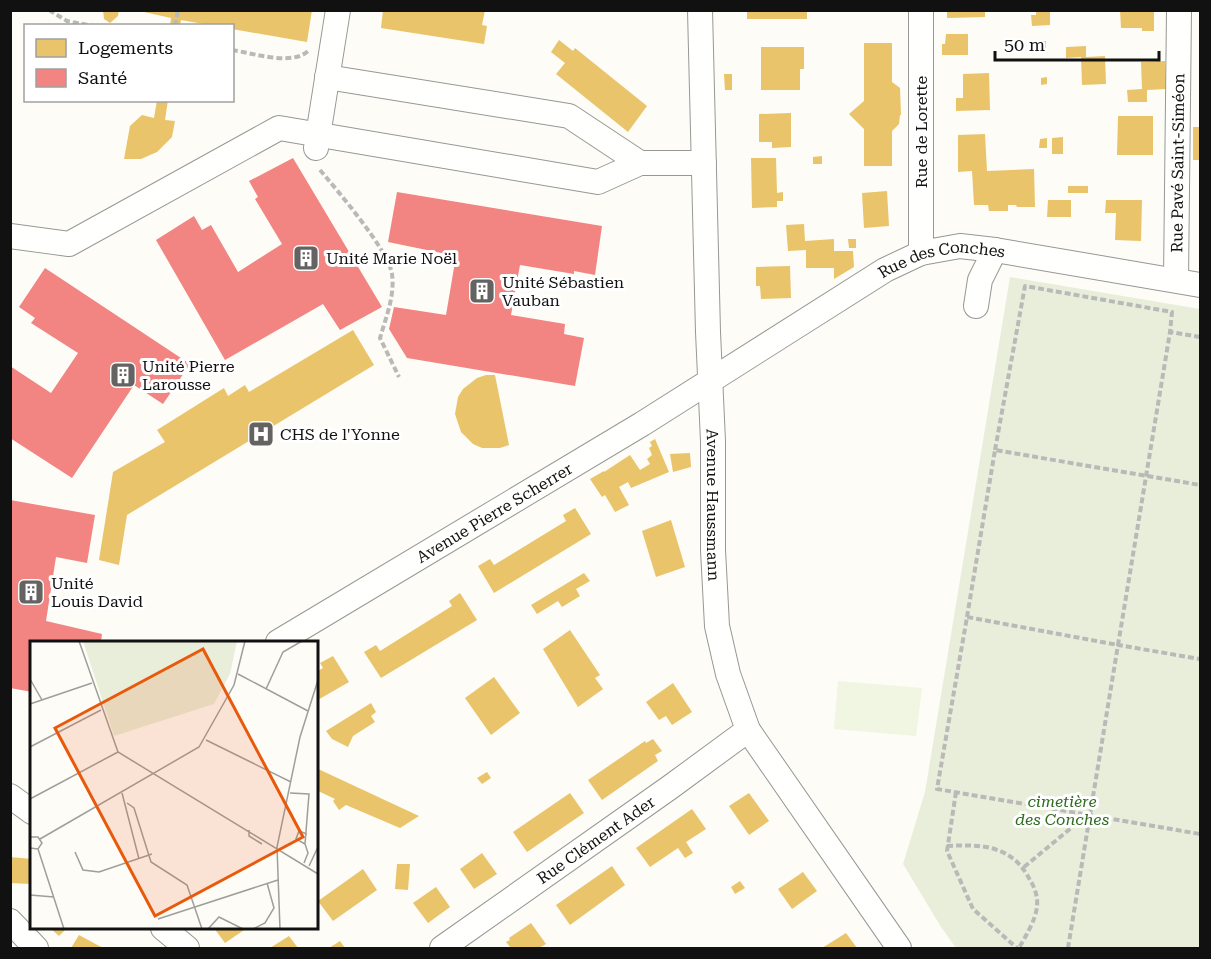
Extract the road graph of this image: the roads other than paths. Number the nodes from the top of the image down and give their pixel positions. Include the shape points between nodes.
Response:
1 (338, 10) edge
2 (700, 10) edge
3 (921, 10) edge
4 (1179, 10) edge
5 (327, 77) junction
6 (317, 142) junction
7 (640, 163) junction
8 (704, 163) junction
9 (10, 236) edge
10 (960, 246) junction
11 (995, 250) junction
12 (921, 253) junction
13 (980, 280) junction
14 (1176, 280) junction
15 (1200, 285) edge
16 (967, 299) dead end
17 (710, 380) junction
18 (280, 641) edge
19 (748, 730) junction
20 (10, 921) edge
21 (165, 929) edge
22 (36, 948) edge
23 (187, 948) edge
24 (442, 948) edge
25 (899, 948) edge

1 - 5 street
2 - 8 street, Avenue Haussmann
3 - 12 street, Rue de Lorette
4 - 14 street, Rue Pavé Saint-Siméon
5 - 6 street
5 - 7 street via 569,116
6 - 7 street via 598,182
6 - 9 street via 279,128 69,244
7 - 8 street
8 - 17 street, Avenue Haussmann
10 - 11 street, Rue des Conches
10 - 12 street, Rue des Conches
10 - 13 street
11 - 13 street
11 - 14 street, Rue des Conches
12 - 17 street, Rue des Conches via 885,270
13 - 16 street
14 - 15 street, Rue des Conches
17 - 18 street, Avenue Pierre Scherrer
17 - 19 street, Avenue Haussmann via 717,626 728,674
19 - 24 street, Rue Clément Ader
19 - 25 street, Avenue Haussmann
20 - 22 street
21 - 23 street

